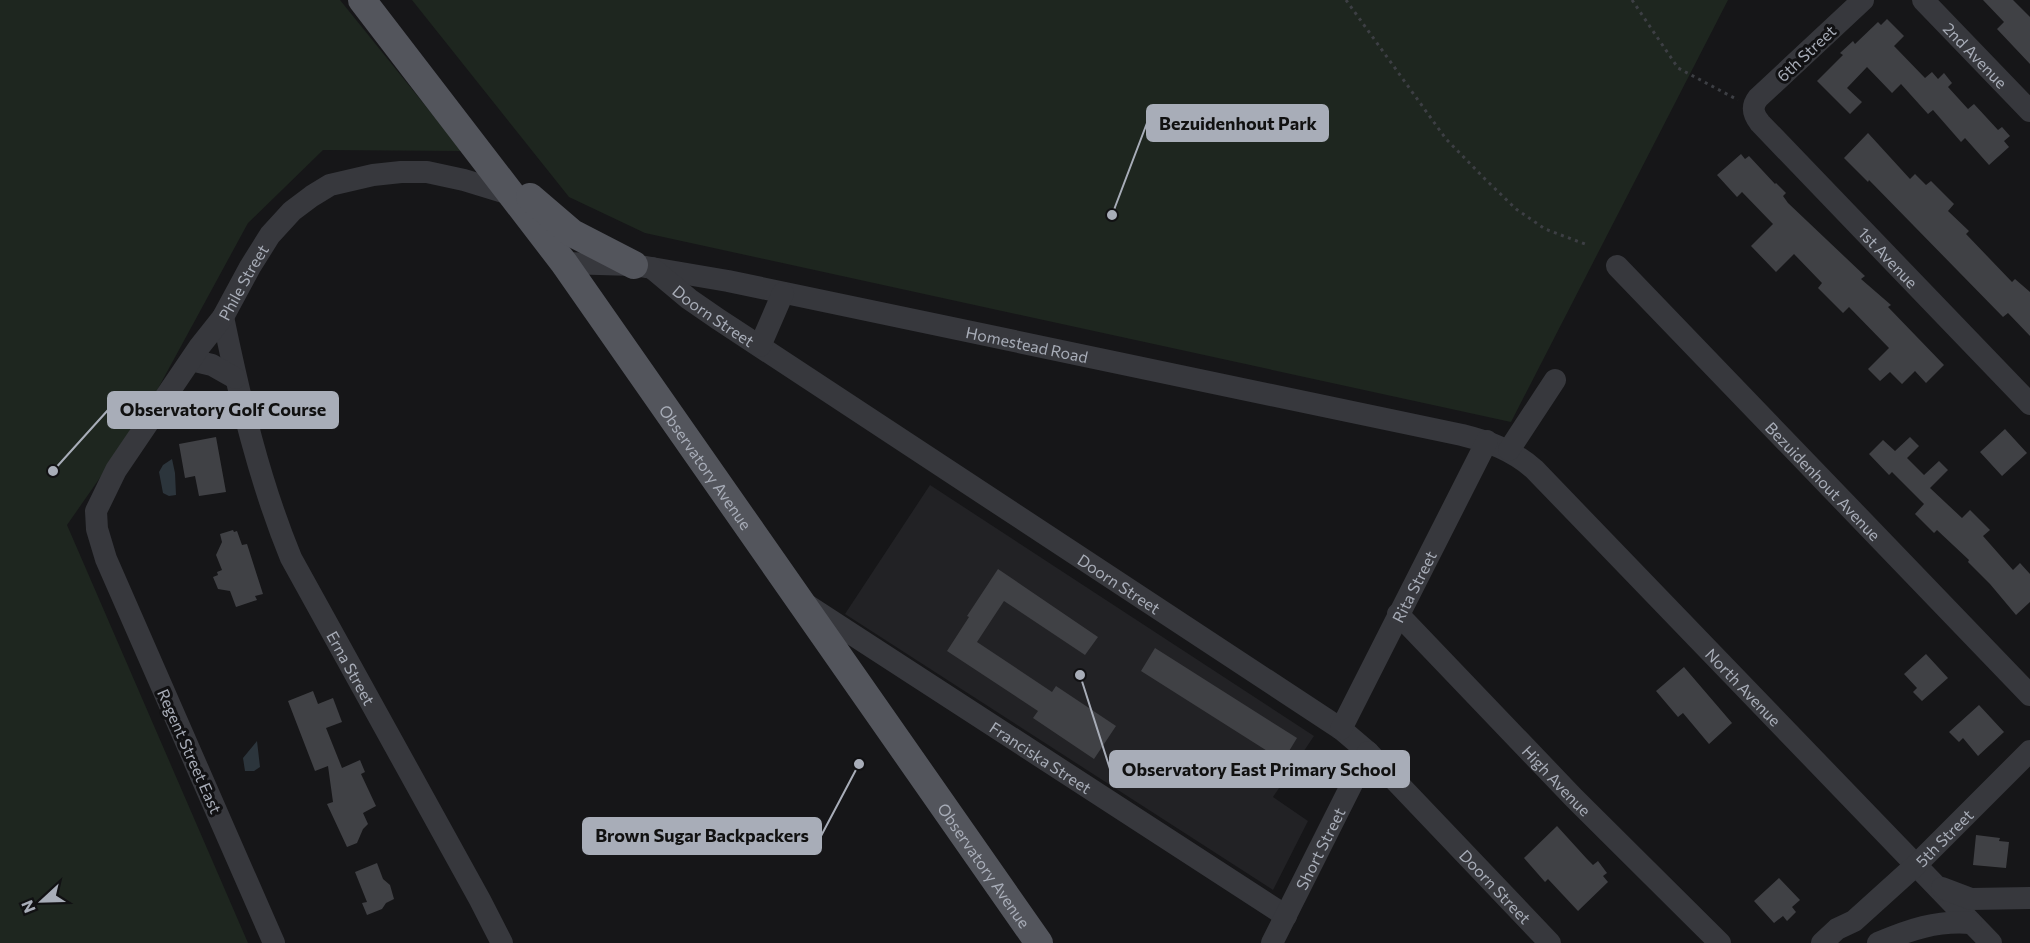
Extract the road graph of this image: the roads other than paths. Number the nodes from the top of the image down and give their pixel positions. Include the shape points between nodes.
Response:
1 (362, 0) edge
2 (1863, 0) edge
3 (1923, 0) edge
4 (1753, 108) joint
5 (2030, 111) edge
6 (482, 153) junction
7 (513, 195) junction
8 (564, 263) junction
9 (643, 266) junction
10 (1617, 266) dead end
11 (783, 293) junction
12 (223, 317) junction
13 (760, 346) junction
14 (191, 360) junction
15 (236, 378) junction
16 (1555, 380) dead end
17 (2030, 404) edge
18 (1487, 441) junction
19 (1509, 450) junction
20 (106, 558) joint
21 (797, 598) junction
22 (1398, 614) junction
23 (2030, 695) edge
24 (1341, 729) junction
25 (2030, 751) edge
26 (1368, 752) junction
27 (1916, 865) junction
28 (1935, 885) junction
29 (2030, 898) edge
30 (2000, 900) junction
31 (1286, 916) junction
32 (1854, 921) junction
33 (1971, 923) junction
34 (274, 943) edge
35 (502, 943) edge
36 (1039, 943) edge
37 (1272, 943) edge
38 (1550, 943) edge
39 (1720, 943) edge
40 (1822, 943) edge
41 (1839, 943) edge
42 (1878, 943) edge
43 (1991, 943) edge

1 - 6 main road, Observatory Avenue
2 - 4 street, 6th Street via 1758,98
3 - 5 street, 2nd Avenue
4 - 17 street, 1st Avenue via 1760,123
6 - 7 main road, Observatory Avenue
6 - 9 main road via 572,233
7 - 8 main road, Observatory Avenue
7 - 12 street, Phile Street via 427,172 373,175 330,185 292,211 270,235
8 - 9 street, Homestead Road
8 - 21 main road, Observatory Avenue
9 - 11 street, Homestead Road
9 - 13 street, Doorn Street
10 - 23 street, Bezuidenhout Avenue
11 - 13 street
11 - 18 street, Homestead Road
12 - 14 street, Phile Street
12 - 15 street, Erna Street
13 - 24 street, Doorn Street
14 - 15 street via 212,365
14 - 20 street, Phile Street via 116,470 96,511
15 - 35 street, Erna Street via 261,477 291,558
16 - 19 street
18 - 19 street, North Avenue
18 - 22 street, Rita Street
19 - 27 street, North Avenue via 1534,469
20 - 34 street, Regent Street East
21 - 31 street, Franciska Street
21 - 36 main road, Observatory Avenue
22 - 24 street, Rita Street
22 - 39 street, High Avenue
24 - 26 street, Doorn Street
25 - 27 street, 5th Street
26 - 31 street, Short Street
26 - 38 street, Doorn Street
27 - 28 street, North Avenue
27 - 32 street, 5th Street
28 - 30 street via 1971,899
28 - 33 street, North Avenue
29 - 30 street
30 - 43 street via 1989,922
31 - 37 street, Short Street
32 - 40 street, 5th Street via 1837,929
32 - 41 street, 5th Street
33 - 42 street via 1930,924
33 - 43 street, North Avenue

